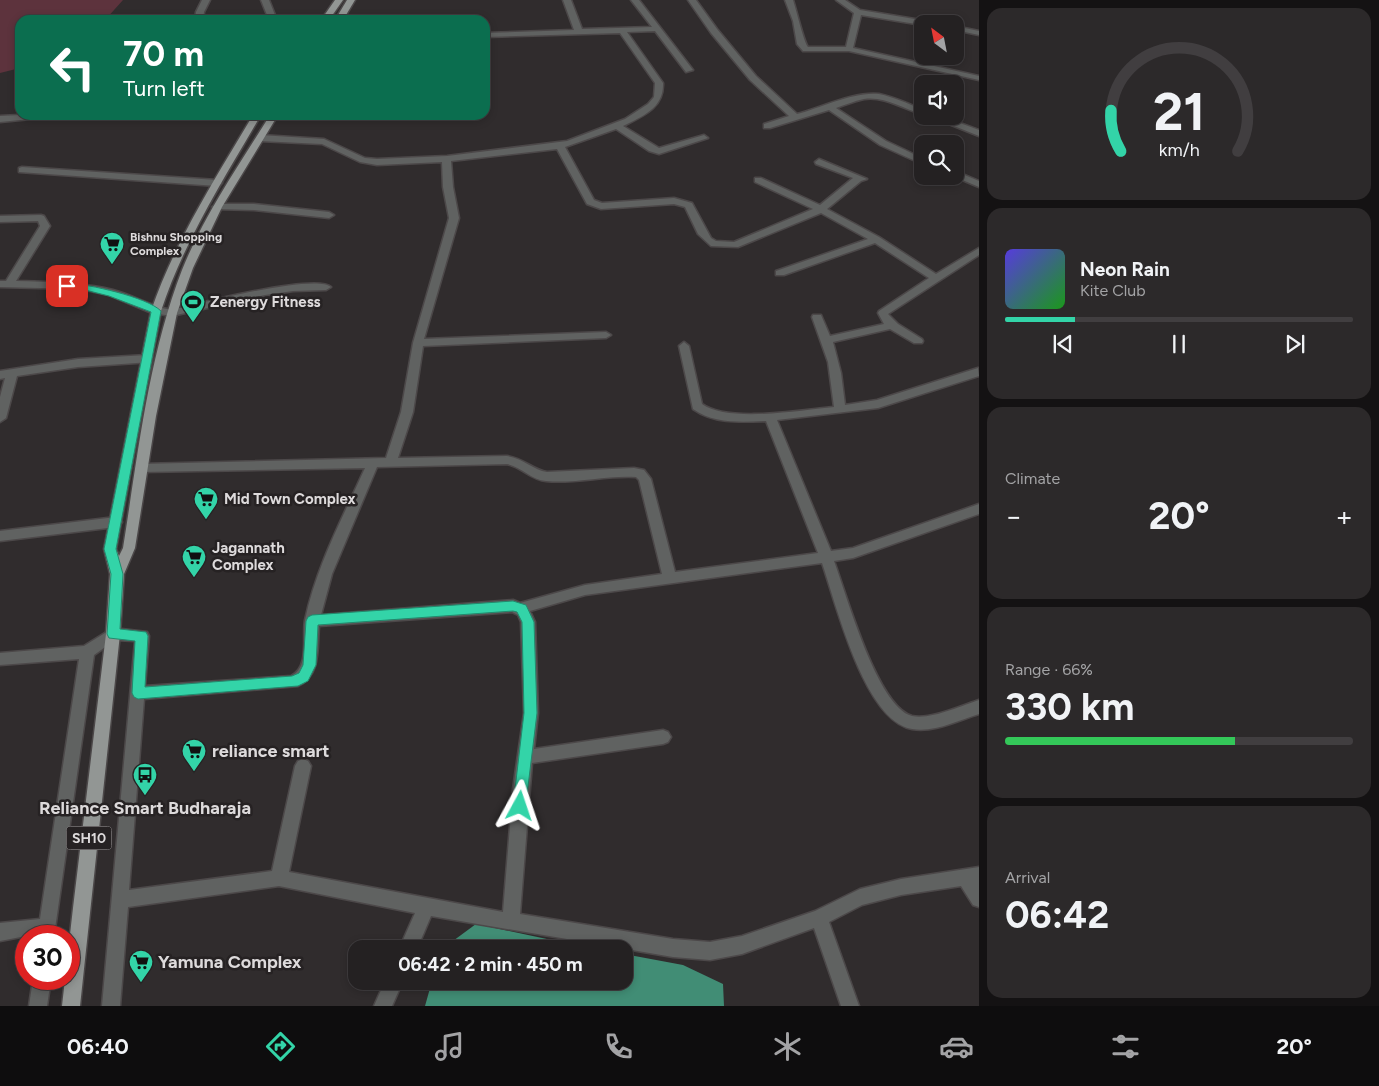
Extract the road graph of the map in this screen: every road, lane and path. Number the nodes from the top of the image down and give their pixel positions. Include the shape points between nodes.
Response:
1 (206, 0) edge
2 (265, 0) edge
3 (339, 0) edge
4 (351, 0) edge
5 (567, 0) edge
6 (634, 0) edge
7 (692, 0) edge
8 (789, 0) edge
9 (840, 0) edge
10 (858, 12) junction
11 (200, 15) edge
12 (271, 15) edge
13 (328, 15) edge
14 (341, 15) edge
15 (914, 21) edge
16 (657, 29) junction
17 (622, 30) junction
18 (964, 30) edge
19 (578, 32) junction
20 (979, 33) edge
21 (490, 35) edge
22 (849, 49) junction
23 (689, 70) dead end
24 (979, 78) edge
25 (830, 108) junction
26 (914, 109) edge
27 (794, 116) junction
28 (15, 118) edge
29 (0, 119) edge
30 (255, 120) edge
31 (271, 120) edge
32 (616, 125) junction
33 (957, 125) edge
34 (767, 126) dead end
35 (979, 133) edge
36 (260, 138) junction
37 (704, 138) dead end
38 (560, 146) junction
39 (914, 157) edge
40 (447, 159) junction
41 (819, 162) dead end
42 (22, 170) dead end
43 (964, 178) edge
44 (758, 180) dead end
45 (217, 183) junction
46 (979, 184) edge
47 (217, 207) junction
48 (821, 209) junction
49 (329, 215) dead end
50 (0, 219) edge
51 (876, 238) junction
52 (979, 251) edge
53 (780, 274) dead end
54 (937, 279) junction
55 (5, 284) edge
56 (326, 287) dead end
57 (156, 311) junction
58 (172, 314) junction
59 (817, 317) dead end
60 (893, 325) junction
61 (606, 335) dead end
62 (828, 340) junction
63 (918, 341) dead end
64 (418, 343) junction
65 (684, 346) dead end
66 (147, 359) junction
67 (978, 372) edge
68 (6, 374) edge
69 (840, 410) junction
70 (0, 418) edge
71 (770, 418) junction
72 (390, 463) junction
73 (373, 464) junction
74 (141, 468) junction
75 (979, 510) edge
76 (116, 522) junction
77 (0, 536) edge
78 (827, 558) junction
79 (117, 574) junction
80 (670, 579) junction
81 (522, 608) junction
82 (312, 621) junction
83 (113, 634) junction
84 (87, 652) junction
85 (0, 659) edge
86 (138, 693) junction
87 (979, 707) edge
88 (663, 737) dead end
89 (525, 757) junction
90 (302, 766) dead end
91 (972, 876) edge
92 (279, 878) junction
93 (979, 899) edge
94 (120, 900) junction
95 (427, 905) junction
96 (819, 918) junction
97 (511, 920) junction
98 (48, 925) edge
99 (0, 932) edge
100 (15, 932) edge
101 (412, 940) edge
102 (40, 990) edge
103 (390, 990) edge
104 (38, 1006) edge
105 (71, 1006) edge
106 (112, 1006) edge
107 (383, 1006) edge
108 (850, 1006) edge

1 - 11 street
2 - 12 street
3 - 13 main road
4 - 14 main road
5 - 19 street
6 - 16 street
7 - 27 street via 753,78
8 - 22 street via 803,47 812,50
9 - 10 street
10 - 15 street
10 - 22 street
16 - 17 street
16 - 23 street
17 - 19 street
17 - 32 street via 659,83 659,92 657,99 644,111
18 - 20 street
19 - 21 street
22 - 24 street
25 - 26 street via 870,96
25 - 27 street
25 - 39 street via 884,143
27 - 34 street
28 - 29 street
30 - 45 main road, SH10
31 - 36 main road, SH10
32 - 37 street via 659,152
32 - 38 street
33 - 35 street
36 - 40 street via 324,142 363,160 377,162
36 - 47 main road, SH10
38 - 40 street
38 - 48 street via 590,202 601,206 683,202 691,208 703,234 714,244 735,246
40 - 64 street via 446,179 454,218
41 - 48 street via 861,179
42 - 45 street
43 - 46 street
44 - 48 street
45 - 57 main road, SH10 via 185,238
47 - 49 street via 254,207
47 - 58 main road, SH10 via 188,268
48 - 51 street
50 - 55 street via 35,217 41,218 45,226
51 - 53 street
51 - 54 street
52 - 54 street
54 - 60 street via 883,313
55 - 57 street via 81,286 112,293
56 - 58 street via 265,292
57 - 58 street
57 - 66 main road, SH10
58 - 74 main road, SH10
59 - 62 street
60 - 62 street
60 - 63 street
61 - 64 street
62 - 69 street via 837,373
64 - 72 street via 407,412
65 - 71 street via 697,406 703,413
66 - 68 street via 78,362
66 - 76 main road, SH10
67 - 69 street via 878,404
68 - 70 street
69 - 71 street
71 - 78 street
72 - 73 street
72 - 80 street via 507,460 525,464 536,476 640,474 645,479
73 - 74 street
73 - 82 street via 325,574
74 - 79 main road, SH10 via 128,548
75 - 78 street via 877,546
76 - 77 street
76 - 79 main road, SH10 via 110,549
78 - 80 street
78 - 87 street via 862,660 894,712 907,722 925,722
79 - 83 main road, SH10
80 - 81 street via 585,590
81 - 82 street via 513,606
81 - 89 street via 528,622 531,713
82 - 86 street via 309,665 303,677 293,682
83 - 84 street
83 - 86 street via 142,636
83 - 105 main road, SH10
84 - 85 street
84 - 98 street
86 - 94 street
88 - 89 street
89 - 97 street
90 - 92 street
91 - 93 street
91 - 96 street via 940,879 860,897
92 - 94 street
92 - 95 street
94 - 106 street
95 - 97 street
95 - 101 street
96 - 97 street via 742,946 710,951 673,948
96 - 108 street
99 - 100 street
102 - 104 street
103 - 107 street

